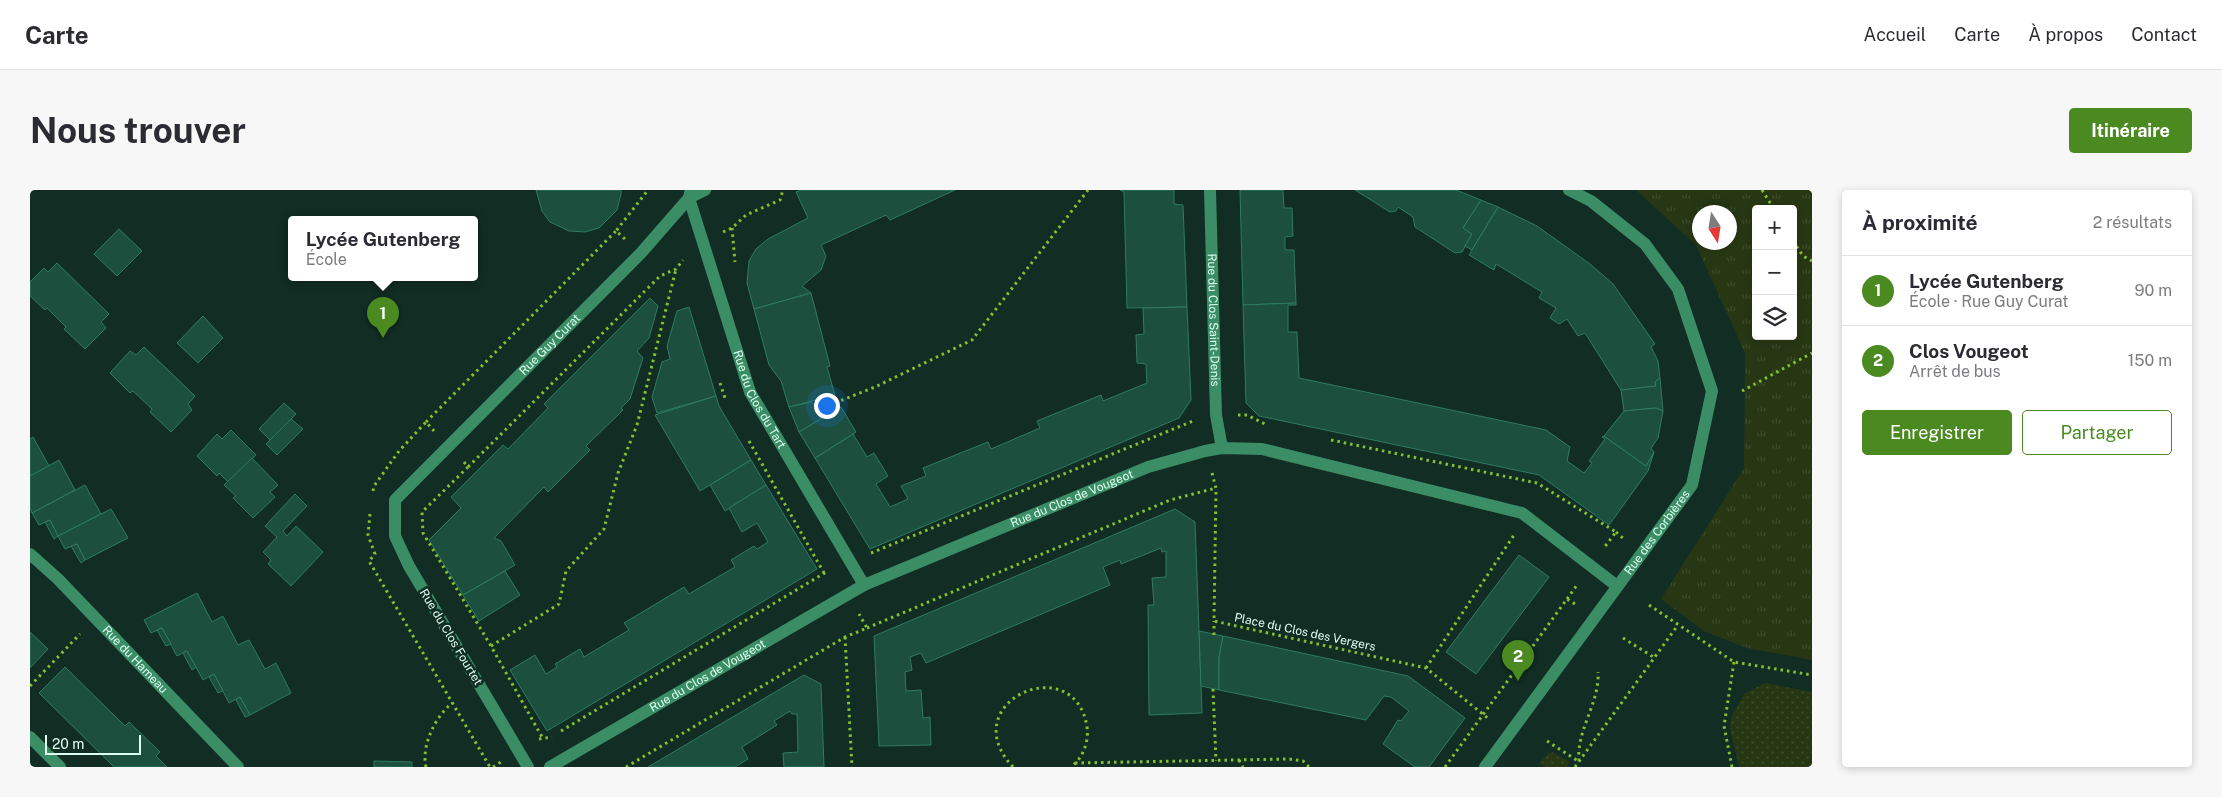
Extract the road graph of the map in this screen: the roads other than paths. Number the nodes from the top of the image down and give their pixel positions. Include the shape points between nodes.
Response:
1 (705, 190) edge
2 (1210, 190) edge
3 (1569, 190) edge
4 (690, 194) edge
5 (1222, 448) junction
6 (395, 500) joint
7 (30, 554) edge
8 (864, 585) junction
9 (1617, 586) junction
10 (30, 737) edge
11 (60, 767) edge
12 (238, 767) edge
13 (528, 767) edge
14 (550, 767) edge
15 (1485, 767) edge

1 - 4 street, Rue Guy Curat
2 - 5 street, Rue du Clos Saint-Denis via 1216,414
3 - 9 street, Rue des Corbières via 1591,201 1645,244 1678,290 1712,391 1692,485
4 - 6 street, Rue Guy Curat via 641,253
4 - 8 street, Rue du Clos du Tart via 750,392
5 - 8 street, Rue du Clos de Vougeot via 1148,467
5 - 9 street, Rue du Clos de Vougeot via 1262,449 1522,513
6 - 13 street, Rue du Clos Fourtet via 395,536 408,566
7 - 12 street, Rue du Hameau via 58,579
8 - 14 street, Rue du Clos de Vougeot
9 - 15 street, Rue des Corbières
10 - 11 street

